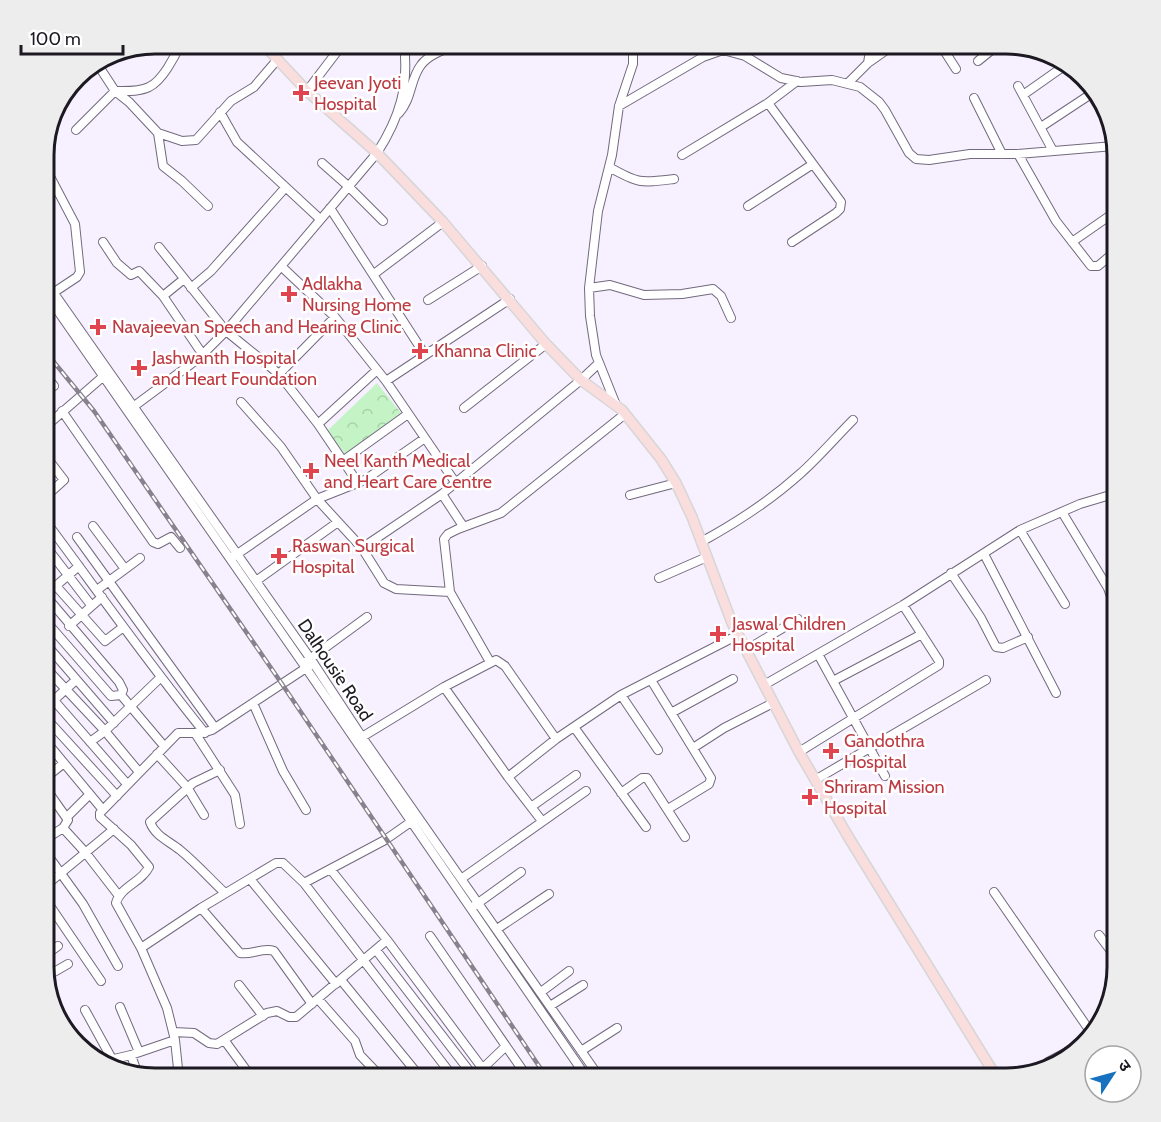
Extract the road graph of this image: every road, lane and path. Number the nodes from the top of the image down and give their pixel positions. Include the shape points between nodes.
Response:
1 (175, 54) edge
2 (272, 54) edge
3 (335, 54) edge
4 (405, 54) edge
5 (436, 54) edge
6 (633, 54) edge
7 (712, 54) edge
8 (736, 54) edge
9 (869, 54) edge
10 (881, 54) edge
11 (946, 54) edge
12 (987, 54) edge
13 (277, 60) junction
14 (978, 61) dead end
15 (868, 63) junction
16 (956, 69) dead end
17 (101, 70) edge
18 (1059, 70) edge
19 (797, 81) junction
20 (848, 83) junction
21 (1018, 86) dead end
22 (115, 91) junction
23 (307, 91) junction
24 (1023, 95) junction
25 (1087, 97) edge
26 (974, 98) dead end
27 (768, 102) junction
28 (619, 106) junction
29 (220, 112) junction
30 (398, 114) junction
31 (1041, 127) junction
32 (76, 130) dead end
33 (158, 133) junction
34 (1106, 147) edge
35 (1053, 151) junction
36 (377, 153) junction
37 (1002, 154) junction
38 (1018, 154) junction
39 (682, 155) dead end
40 (322, 164) dead end
41 (813, 164) junction
42 (609, 167) junction
43 (674, 179) dead end
44 (54, 184) edge
45 (348, 186) junction
46 (285, 188) junction
47 (208, 206) dead end
48 (748, 206) dead end
49 (330, 208) junction
50 (1107, 218) edge
51 (320, 219) junction
52 (383, 221) dead end
53 (443, 222) junction
54 (103, 242) dead end
55 (792, 242) dead end
56 (1072, 242) junction
57 (159, 247) dead end
58 (1107, 259) edge
59 (482, 266) junction
60 (282, 267) junction
61 (374, 274) junction
62 (184, 279) junction
63 (191, 288) junction
64 (589, 288) junction
65 (54, 292) edge
66 (54, 294) edge
67 (163, 296) junction
68 (510, 299) junction
69 (428, 300) dead end
70 (54, 304) edge
71 (335, 317) junction
72 (731, 318) dead end
73 (226, 331) junction
74 (546, 344) junction
75 (203, 355) junction
76 (425, 355) junction
77 (599, 363) junction
78 (377, 370) junction
79 (107, 374) junction
80 (279, 374) junction
81 (580, 380) junction
82 (386, 381) junction
83 (241, 402) dead end
84 (616, 405) junction
85 (464, 408) dead end
86 (130, 409) junction
87 (62, 411) junction
88 (408, 414) junction
89 (625, 414) junction
90 (54, 417) edge
91 (853, 420) dead end
92 (318, 424) junction
93 (425, 438) junction
94 (344, 460) junction
95 (54, 467) edge
96 (456, 482) junction
97 (358, 483) junction
98 (676, 483) junction
99 (54, 489) edge
100 (442, 494) junction
101 (630, 495) dead end
102 (1107, 496) edge
103 (317, 499) junction
104 (1062, 512) junction
105 (338, 522) junction
106 (93, 526) dead end
107 (463, 526) junction
108 (1020, 530) junction
109 (54, 532) edge
110 (77, 537) dead end
111 (701, 542) junction
112 (180, 548) dead end
113 (362, 548) junction
114 (984, 554) junction
115 (54, 557) edge
116 (234, 557) junction
117 (707, 557) junction
118 (140, 558) dead end
119 (79, 566) junction
120 (125, 569) junction
121 (951, 573) junction
122 (69, 575) junction
123 (659, 578) dead end
124 (110, 580) junction
125 (256, 581) junction
126 (56, 586) joint
127 (1107, 586) edge
128 (450, 592) junction
129 (100, 593) junction
130 (1065, 604) dead end
131 (91, 605) junction
132 (903, 605) junction
133 (54, 608) edge
134 (80, 614) junction
135 (368, 617) dead end
136 (798, 619) dead end
137 (69, 626) junction
138 (123, 628) junction
139 (54, 630) edge
140 (922, 634) junction
141 (738, 635) junction
142 (1028, 637) junction
143 (746, 650) junction
144 (54, 654) edge
145 (818, 654) junction
146 (490, 662) junction
147 (308, 663) junction
148 (54, 677) edge
149 (160, 678) junction
150 (733, 679) dead end
151 (76, 680) junction
152 (651, 680) junction
153 (986, 680) dead end
154 (833, 681) junction
155 (764, 685) junction
156 (444, 687) junction
157 (65, 690) junction
158 (1056, 693) dead end
159 (121, 695) junction
160 (621, 695) junction
161 (54, 700) joint
162 (253, 703) junction
163 (773, 703) junction
164 (129, 708) junction
165 (671, 713) junction
166 (853, 718) junction
167 (114, 723) junction
168 (54, 727) edge
169 (574, 727) junction
170 (215, 728) junction
171 (105, 731) junction
172 (195, 733) junction
173 (205, 733) junction
174 (362, 737) junction
175 (556, 739) junction
176 (90, 742) junction
177 (164, 746) junction
178 (693, 748) junction
179 (870, 748) junction
180 (658, 750) dead end
181 (54, 752) edge
182 (799, 752) junction
183 (157, 754) junction
184 (64, 763) junction
185 (220, 770) junction
186 (54, 771) edge
187 (140, 771) junction
188 (576, 775) dead end
189 (885, 776) dead end
190 (508, 777) junction
191 (815, 780) junction
192 (127, 784) junction
193 (187, 787) junction
194 (586, 790) dead end
195 (621, 793) junction
196 (89, 795) junction
197 (117, 796) junction
198 (54, 799) edge
199 (531, 807) junction
200 (668, 809) junction
201 (103, 810) junction
202 (306, 810) dead end
203 (204, 815) dead end
204 (67, 817) junction
205 (415, 819) junction
206 (542, 821) junction
207 (240, 824) dead end
208 (646, 827) dead end
209 (63, 828) junction
210 (114, 828) junction
211 (54, 834) edge
212 (685, 837) dead end
213 (85, 852) junction
214 (54, 864) edge
215 (331, 870) junction
216 (521, 872) dead end
217 (61, 873) junction
218 (54, 879) edge
219 (250, 879) junction
220 (461, 879) junction
221 (304, 883) junction
222 (994, 892) dead end
223 (225, 893) junction
224 (549, 894) dead end
225 (119, 896) junction
226 (474, 906) junction
227 (201, 908) junction
228 (54, 912) edge
229 (497, 929) junction
230 (1099, 935) dead end
231 (430, 936) dead end
232 (387, 940) junction
233 (1107, 945) edge
234 (58, 946) dead end
235 (141, 948) junction
236 (54, 949) edge
237 (376, 950) junction
238 (363, 960) junction
239 (68, 964) dead end
240 (118, 966) dead end
241 (569, 971) dead end
242 (54, 972) edge
243 (101, 981) dead end
244 (338, 982) junction
245 (240, 985) dead end
246 (583, 985) dead end
247 (541, 992) junction
248 (315, 1001) junction
249 (550, 1006) junction
250 (120, 1007) dead end
251 (85, 1010) dead end
252 (263, 1016) junction
253 (1087, 1027) edge
254 (617, 1028) dead end
255 (175, 1036) junction
256 (225, 1041) junction
257 (506, 1047) junction
258 (581, 1051) junction
259 (135, 1053) junction
260 (112, 1059) joint
261 (137, 1066) edge
262 (178, 1068) edge
263 (245, 1068) edge
264 (372, 1068) edge
265 (411, 1068) edge
266 (446, 1068) edge
267 (465, 1068) edge
268 (482, 1068) edge
269 (484, 1068) edge
270 (521, 1068) edge
271 (580, 1068) edge
272 (593, 1068) edge
273 (991, 1068) edge

1 - 22 street via 151,87
2 - 13 main road
3 - 23 street
4 - 30 street
5 - 30 street via 420,65 408,101
6 - 28 street
7 - 28 street
8 - 19 street via 781,78
9 - 15 street
10 - 15 street
11 - 16 street
12 - 14 street
13 - 23 main road
13 - 29 street via 254,87
15 - 20 street
17 - 22 street
18 - 24 street
19 - 20 street
19 - 27 street
20 - 37 street via 879,102 916,159
21 - 24 street
22 - 32 street
22 - 33 street
23 - 36 main road
24 - 31 street
25 - 31 street
26 - 37 street
27 - 39 street
27 - 41 street
28 - 42 street
29 - 33 street via 196,140 182,141
29 - 46 street via 237,142
30 - 36 street
31 - 35 street
33 - 47 street via 163,166
34 - 35 street
35 - 38 street
36 - 45 street
36 - 53 main road
37 - 38 street
38 - 56 street
40 - 45 street
41 - 48 street
41 - 55 street via 842,205
42 - 43 street via 635,181
42 - 64 street via 598,212
44 - 65 street via 75,224 80,272
45 - 49 street
45 - 52 street
46 - 51 street
46 - 63 street
49 - 51 street
49 - 61 street
50 - 56 street
51 - 60 street
53 - 59 main road
53 - 61 street
54 - 67 street via 117,263 131,275 139,272
56 - 58 street via 1093,267
57 - 62 street
59 - 68 main road
59 - 69 street
60 - 71 street
60 - 73 street
61 - 76 street
62 - 63 street
62 - 67 street
63 - 73 street
64 - 72 street via 610,285 644,295 713,289 721,296
64 - 77 street
66 - 79 street, Dalhousie Road
67 - 75 street
68 - 74 main road
68 - 76 street
70 - 79 street, Dalhousie Road
71 - 78 street
71 - 80 street
73 - 75 street
73 - 80 street
74 - 81 main road
74 - 85 street
75 - 86 street
76 - 82 street
77 - 81 street
77 - 84 street
78 - 82 street
78 - 92 street
79 - 86 street, Dalhousie Road
79 - 87 street
80 - 92 street
81 - 84 main road
81 - 96 street
82 - 88 street
83 - 103 street via 281,447
84 - 89 main road
86 - 116 street, Dalhousie Road
87 - 90 street
87 - 112 street via 155,544 171,537
88 - 93 street
88 - 94 street
89 - 98 main road
89 - 107 street via 510,506 493,517
91 - 111 street via 780,490 740,520
92 - 94 street
93 - 96 street
93 - 97 street
94 - 97 street
95 - 99 street via 64,480
96 - 100 street
97 - 103 street
98 - 101 street
98 - 111 main road
100 - 107 street
100 - 113 street
102 - 104 street
103 - 105 street
103 - 116 street
104 - 108 street
104 - 127 street
105 - 113 street
105 - 125 street
106 - 120 street
107 - 128 street via 443,541
108 - 114 street
108 - 130 street
109 - 119 street
110 - 124 street
111 - 117 main road
113 - 128 street via 381,581 390,587
114 - 121 street
114 - 142 street
115 - 122 street
116 - 125 street, Dalhousie Road
116 - 147 street, Dalhousie Road
117 - 123 street
117 - 141 main road
118 - 120 street
119 - 122 street
119 - 129 street
120 - 124 street
121 - 132 street
121 - 142 street via 981,618 994,646 1003,648
122 - 126 street
122 - 131 street
124 - 129 street
124 - 170 street
125 - 147 street, Dalhousie Road
126 - 134 street
128 - 146 street
129 - 131 street
129 - 138 street
131 - 134 street
132 - 140 street
132 - 145 street
133 - 137 street
134 - 137 street
134 - 138 street via 105,641
135 - 147 street
136 - 143 street
137 - 159 street via 119,682
138 - 149 street
139 - 159 street via 111,696
140 - 154 street
140 - 166 street via 939,661 938,666
141 - 143 main road
141 - 152 street
142 - 158 street
143 - 155 main road
144 - 151 street
145 - 154 street
145 - 155 street
146 - 156 street
146 - 175 street via 499,660 505,666
147 - 162 street
147 - 174 street, Dalhousie Road
147 - 205 street, Dalhousie Road
148 - 157 street
149 - 164 street
149 - 173 street
150 - 165 street
151 - 157 street
151 - 167 street
152 - 160 street
152 - 165 street
153 - 179 street
154 - 166 street
155 - 163 main road
156 - 174 street
156 - 190 street
157 - 161 street
157 - 171 street
159 - 164 street
160 - 169 street
160 - 180 street
161 - 176 street
162 - 170 street
162 - 202 street via 283,771
163 - 178 street
163 - 182 main road
164 - 167 street
164 - 177 street
165 - 178 street
166 - 179 street
166 - 182 street
167 - 171 street
168 - 197 street
169 - 175 street
169 - 195 street
170 - 173 street
171 - 176 street
171 - 187 street
172 - 173 street
172 - 177 street via 180,732
172 - 185 street
174 - 205 street, Dalhousie Road
175 - 190 street
176 - 192 street
177 - 183 street
178 - 200 street via 711,782
179 - 189 street
179 - 191 street
181 - 184 street
182 - 191 main road
183 - 187 street
183 - 193 street
184 - 186 street
184 - 196 street
185 - 193 street
185 - 207 street via 236,795
187 - 192 street
188 - 199 street
190 - 199 street
191 - 273 main road
192 - 197 street
193 - 203 street
193 - 223 street via 150,824
194 - 206 street
195 - 200 street via 645,777
195 - 208 street
196 - 201 street
196 - 204 street
197 - 201 street
198 - 204 street
199 - 206 street
200 - 212 street
201 - 210 street via 100,817
204 - 209 street
205 - 215 street
205 - 220 street, Dalhousie Road
205 - 226 street, Dalhousie Road
206 - 220 street
209 - 211 street
209 - 213 street
210 - 213 street
210 - 225 street via 149,867
213 - 217 street
213 - 225 street
214 - 217 street
215 - 221 street
215 - 232 street
216 - 226 street
217 - 218 street
217 - 240 street
219 - 221 street via 280,862
219 - 223 street
219 - 244 street
220 - 226 street, Dalhousie Road
221 - 238 street
222 - 253 street
223 - 227 street
224 - 229 street
225 - 235 street via 118,909
226 - 229 street, Dalhousie Road
226 - 271 street, Dalhousie Road
227 - 235 street
227 - 248 street via 240,953 274,951
228 - 243 street
229 - 247 street, Dalhousie Road
230 - 233 street
231 - 257 street
232 - 237 street
232 - 268 street
234 - 236 street
235 - 255 street
237 - 238 street
237 - 267 street
238 - 244 street
238 - 266 street
239 - 242 street
241 - 247 street
244 - 248 street
244 - 265 street
245 - 252 street
246 - 249 street
247 - 249 street, Dalhousie Road
248 - 252 street via 293,1018 277,1011
248 - 264 street via 355,1041 360,1055
249 - 258 street, Dalhousie Road
250 - 259 street
251 - 260 street
252 - 256 street
254 - 258 street
255 - 256 street via 194,1033 213,1045
255 - 259 street
255 - 262 street
256 - 263 street
257 - 269 street
257 - 270 street
258 - 272 street, Dalhousie Road
259 - 260 street
259 - 261 street

